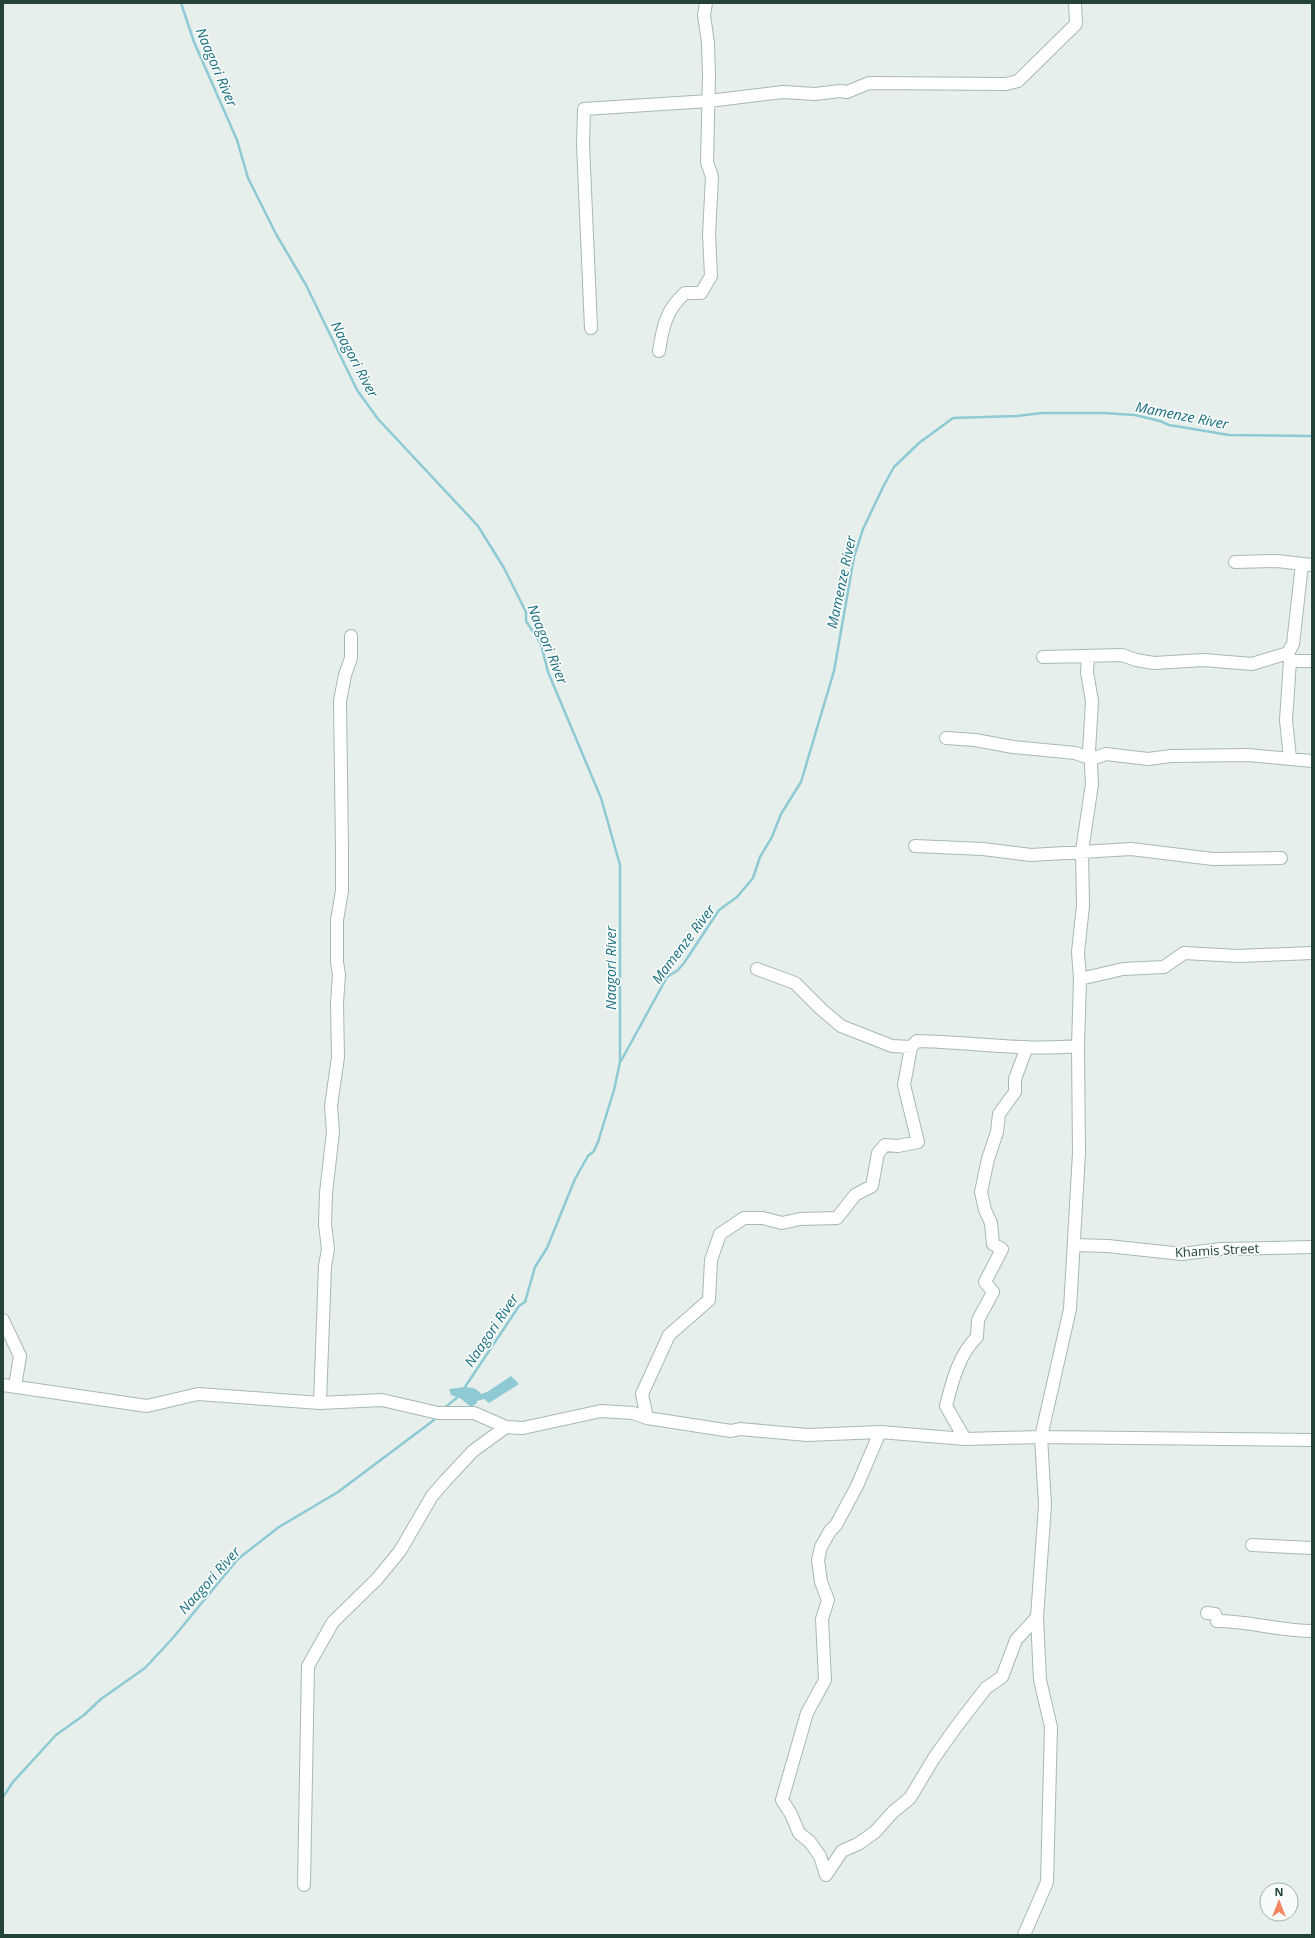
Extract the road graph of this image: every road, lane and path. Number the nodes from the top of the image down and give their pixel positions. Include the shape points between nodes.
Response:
1 (706, 3) edge
2 (1075, 3) edge
3 (709, 101) junction
4 (591, 328) dead end
5 (659, 351) dead end
6 (1235, 562) dead end
7 (1307, 564) edge
8 (351, 636) dead end
9 (1088, 656) junction
10 (1043, 657) dead end
11 (1289, 657) junction
12 (1312, 661) edge
13 (946, 738) dead end
14 (1290, 758) junction
15 (1092, 759) junction
16 (1312, 761) edge
17 (915, 846) dead end
18 (1082, 851) junction
19 (1281, 858) dead end
20 (1312, 953) edge
21 (757, 969) dead end
22 (1080, 979) junction
23 (1078, 1046) junction
24 (911, 1047) junction
25 (1027, 1047) junction
26 (1074, 1245) junction
27 (1312, 1247) edge
28 (3, 1320) edge
29 (9, 1386) edge
30 (320, 1403) junction
31 (647, 1418) junction
32 (506, 1427) junction
33 (880, 1432) junction
34 (1041, 1437) junction
35 (965, 1438) junction
36 (1312, 1440) edge
37 (1252, 1545) dead end
38 (1312, 1548) edge
39 (1207, 1613) dead end
40 (1037, 1617) junction
41 (1312, 1631) edge
42 (304, 1885) dead end
43 (1024, 1935) edge

1 - 3 street via 704,15 708,43
2 - 3 street via 1076,24 1018,81 1006,84 870,83 847,92 783,92
3 - 4 street via 584,109 583,144
3 - 5 street via 707,162 712,177 709,234 711,276 701,293 685,293 675,302 664,322
6 - 7 street via 1277,561
7 - 11 street
8 - 30 street via 351,658 340,701 342,891 337,920 338,1057 331,1106 333,1132 326,1193 325,1224 328,1250
9 - 10 street
9 - 11 street via 1122,655 1154,663 1204,660 1252,664
9 - 15 street via 1087,672 1092,701
11 - 12 street
11 - 14 street via 1286,720
13 - 15 street via 1075,753
14 - 15 street via 1207,755 1148,759 1106,754
14 - 16 street
15 - 18 street via 1092,784
17 - 18 street via 982,849 1031,855
18 - 19 street via 1131,849 1213,859
18 - 22 street via 1083,906 1078,952
20 - 22 street via 1238,956 1184,953 1164,967 1123,969
21 - 24 street via 795,983 841,1026 892,1046
22 - 23 street
23 - 25 street via 1049,1049
23 - 26 street via 1079,1153
24 - 25 street via 917,1041 953,1041
24 - 31 street via 904,1085 918,1142 898,1146 885,1145 878,1153 872,1186 855,1195 837,1218 800,1219 782,1223 763,1218 744,1218 720,1234 711,1260 709,1300 669,1335 642,1394
25 - 35 street via 1015,1079 1015,1092 999,1114 997,1132 981,1192 991,1223 993,1244 1002,1249 985,1282 993,1292 978,1320 977,1337 967,1347 946,1406
26 - 27 street, Khamis Street via 1182,1254 1221,1249
26 - 34 street via 1070,1309
28 - 29 street via 20,1356
29 - 30 street via 147,1406 198,1394
30 - 32 street via 382,1400 438,1413 474,1413
31 - 32 street via 633,1413 600,1411 523,1428
31 - 33 street via 731,1431 740,1429 807,1435
32 - 42 street via 473,1451 432,1496 400,1551 377,1579 333,1622 308,1666
33 - 35 street
33 - 40 street via 857,1486 821,1547 818,1560 821,1582 828,1600 822,1619 825,1680 806,1713 782,1800 799,1833 810,1842 820,1856 826,1874 842,1852 874,1832 910,1798 956,1727 986,1688 1002,1677 1016,1640
34 - 35 street
34 - 36 street
34 - 40 street via 1044,1505
37 - 38 street
39 - 41 street via 1215,1614 1217,1621 1239,1621 1272,1628
40 - 43 street via 1040,1680 1051,1727 1047,1882

